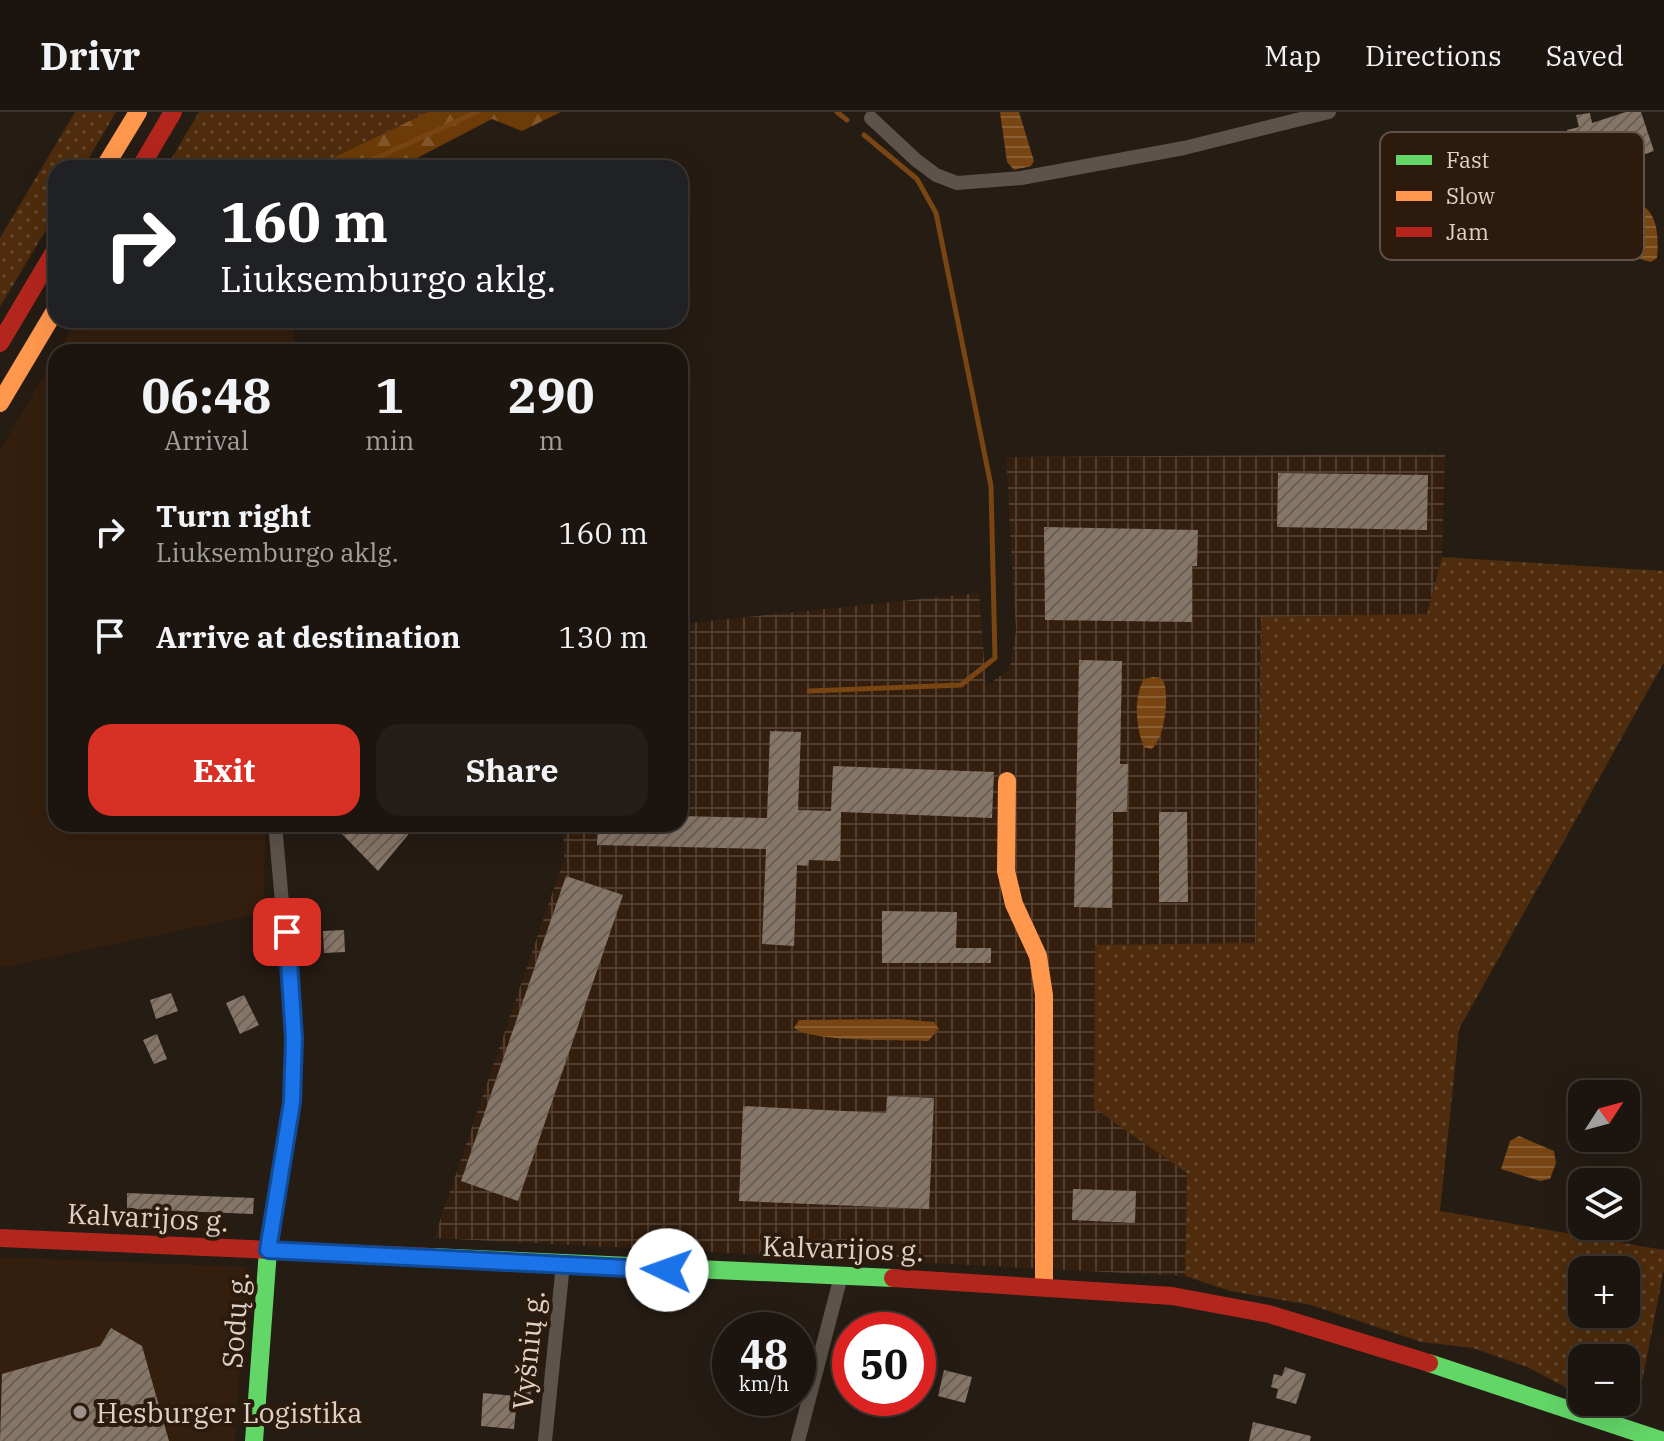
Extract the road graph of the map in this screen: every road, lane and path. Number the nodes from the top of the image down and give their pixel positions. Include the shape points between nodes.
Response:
1 (138, 112) edge
2 (173, 112) edge
3 (1329, 112) edge
4 (871, 118) dead end
5 (109, 160) edge
6 (145, 160) edge
7 (48, 262) edge
8 (48, 322) edge
9 (0, 343) edge
10 (0, 403) edge
11 (1007, 781) dead end
12 (276, 832) edge
13 (0, 1238) edge
14 (268, 1250) junction
15 (563, 1264) junction
16 (841, 1276) junction
17 (1044, 1286) junction
18 (254, 1441) edge
19 (545, 1441) edge
20 (798, 1441) edge
21 (1663, 1441) edge

1 - 5 main road
2 - 6 main road
3 - 4 street via 1184,148 1021,178 957,183 936,175
7 - 9 main road
8 - 10 main road
11 - 17 main road via 1006,871 1014,904 1038,956 1044,995
12 - 14 street via 294,1038 292,1102
13 - 14 main road, Kalvarijos g.
14 - 15 main road, Kalvarijos g.
14 - 18 main road, Sodų g.
15 - 16 main road, Kalvarijos g.
15 - 19 street, Vyšnių g.
16 - 17 main road, Kalvarijos g.
16 - 20 street
17 - 21 main road, Kalvarijos g. via 1172,1296 1269,1314

